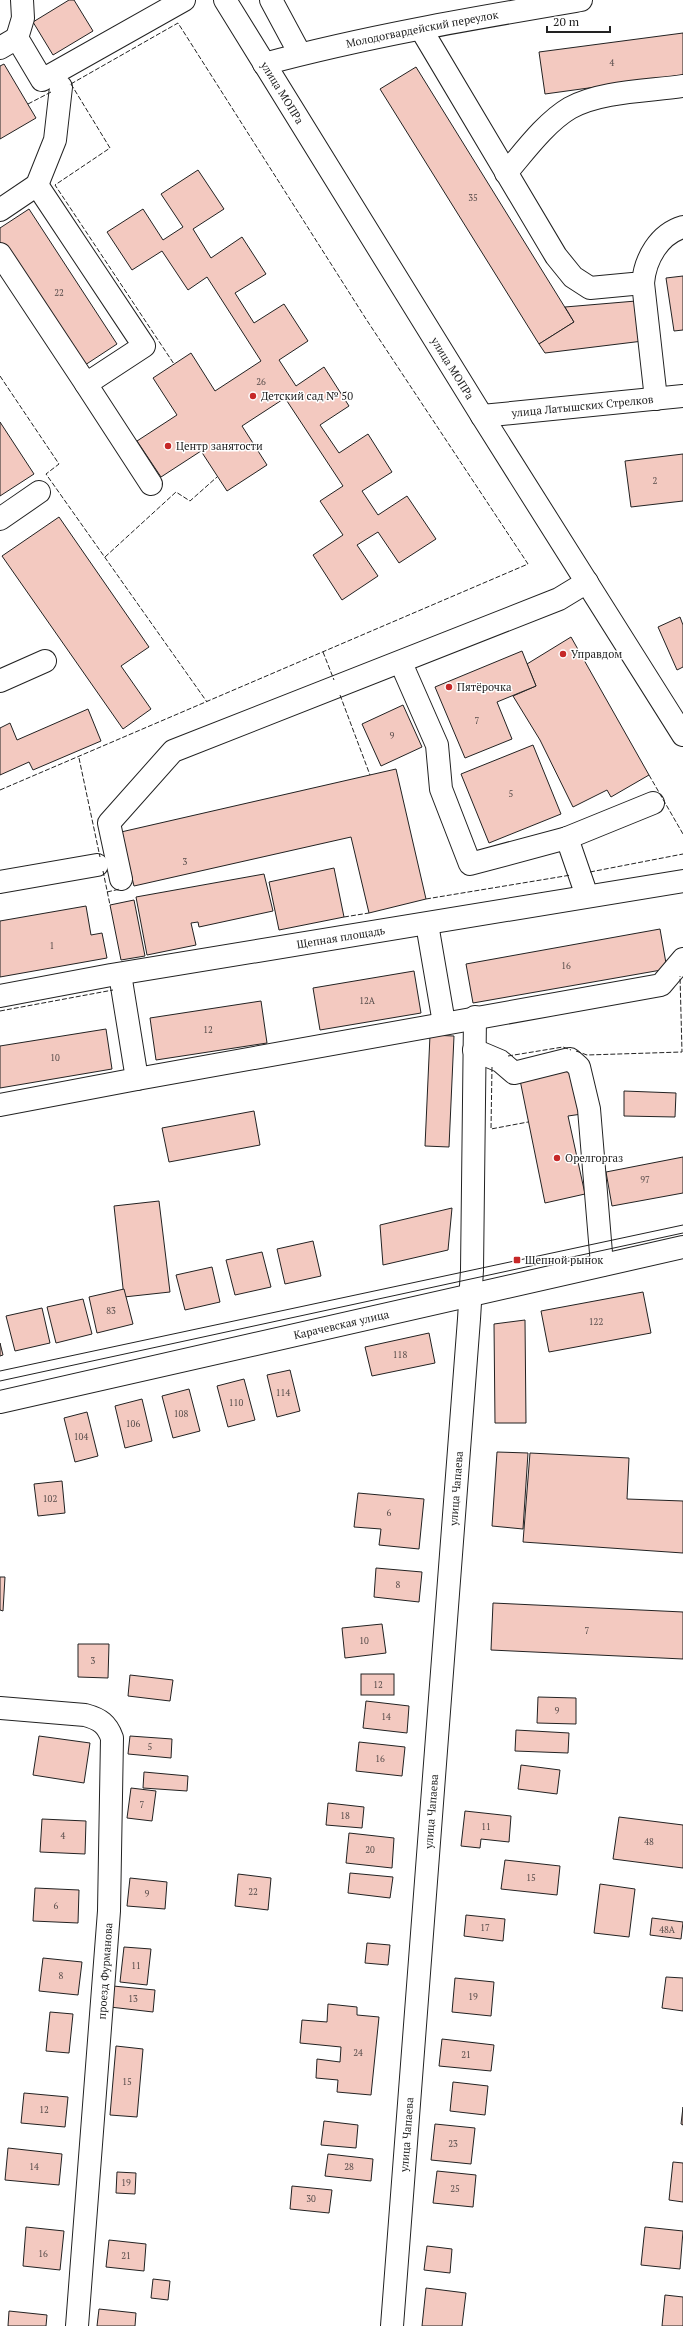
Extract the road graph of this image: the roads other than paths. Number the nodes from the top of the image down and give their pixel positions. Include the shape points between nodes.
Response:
1 (22, 0) edge
2 (184, 0) edge
3 (225, 0) edge
4 (271, 0) edge
5 (581, 0) edge
6 (503, 7) edge
7 (421, 29) junction
8 (8, 43) edge
9 (300, 54) junction
10 (264, 64) junction
11 (683, 86) edge
12 (61, 87) dead end
13 (506, 172) junction
14 (37, 185) junction
15 (0, 210) edge
16 (683, 227) edge
17 (0, 254) edge
18 (643, 282) junction
19 (86, 384) junction
20 (683, 396) edge
21 (656, 399) junction
22 (482, 416) junction
23 (151, 484) dead end
24 (39, 492) dead end
25 (0, 519) edge
26 (587, 582) junction
27 (45, 661) dead end
28 (401, 663) junction
29 (0, 681) edge
30 (681, 727) edge
31 (653, 802) dead end
32 (567, 838) junction
33 (97, 865) dead end
34 (121, 879) dead end
35 (683, 881) edge
36 (0, 882) edge
37 (586, 896) junction
38 (427, 924) junction
39 (683, 959) edge
40 (120, 974) junction
41 (0, 996) edge
42 (475, 1017) junction
43 (444, 1023) junction
44 (474, 1050) junction
45 (137, 1079) junction
46 (0, 1105) edge
47 (683, 1247) edge
48 (602, 1265) junction
49 (470, 1297) junction
50 (0, 1402) edge
51 (0, 1708) edge
52 (77, 2326) edge
53 (392, 2326) edge

1 - 8 street via 23,18
2 - 8 street via 42,80
3 - 10 street, улица МОПРа
4 - 9 street
5 - 6 street, Молодогвардейский переулок
6 - 7 street, Молодогвардейский переулок
7 - 9 street, Молодогвардейский переулок
7 - 13 street
9 - 10 street, Молодогвардейский переулок
10 - 22 street, улица МОПРа
11 - 13 street via 607,97 574,106 545,129
12 - 14 street via 55,140
13 - 18 street via 556,256 573,277 590,288
14 - 15 street
14 - 19 street via 144,346
16 - 18 street via 668,234 658,244 644,270
17 - 19 street
18 - 21 street
19 - 23 street
20 - 21 street, улица Латышских Стрелков
21 - 22 street, улица Латышских Стрелков
22 - 26 street, улица МОПРа
24 - 25 street
26 - 28 street via 559,599
26 - 30 street, улица МОПРа
27 - 29 street
28 - 32 street via 437,745 441,789 470,864
28 - 34 street via 173,750 109,823
31 - 32 street
32 - 37 street
33 - 36 street
35 - 37 street, Щепная площадь
37 - 38 street, Щепная площадь
38 - 40 street, Щепная площадь
38 - 43 street
39 - 42 street via 661,985
40 - 41 street, Щепная площадь
40 - 45 street
42 - 43 street
42 - 44 street, улица Чапаева
43 - 45 street
44 - 48 street via 500,1061 514,1073 570,1059 579,1067 589,1109
44 - 49 street, улица Чапаева
45 - 46 street
47 - 48 street, Карачевская улица
48 - 49 street, Карачевская улица
49 - 50 street, Карачевская улица
49 - 53 street, улица Чапаева
51 - 52 street, проезд Фурманова via 97,1718 108,1727 112,1738 109,1911

